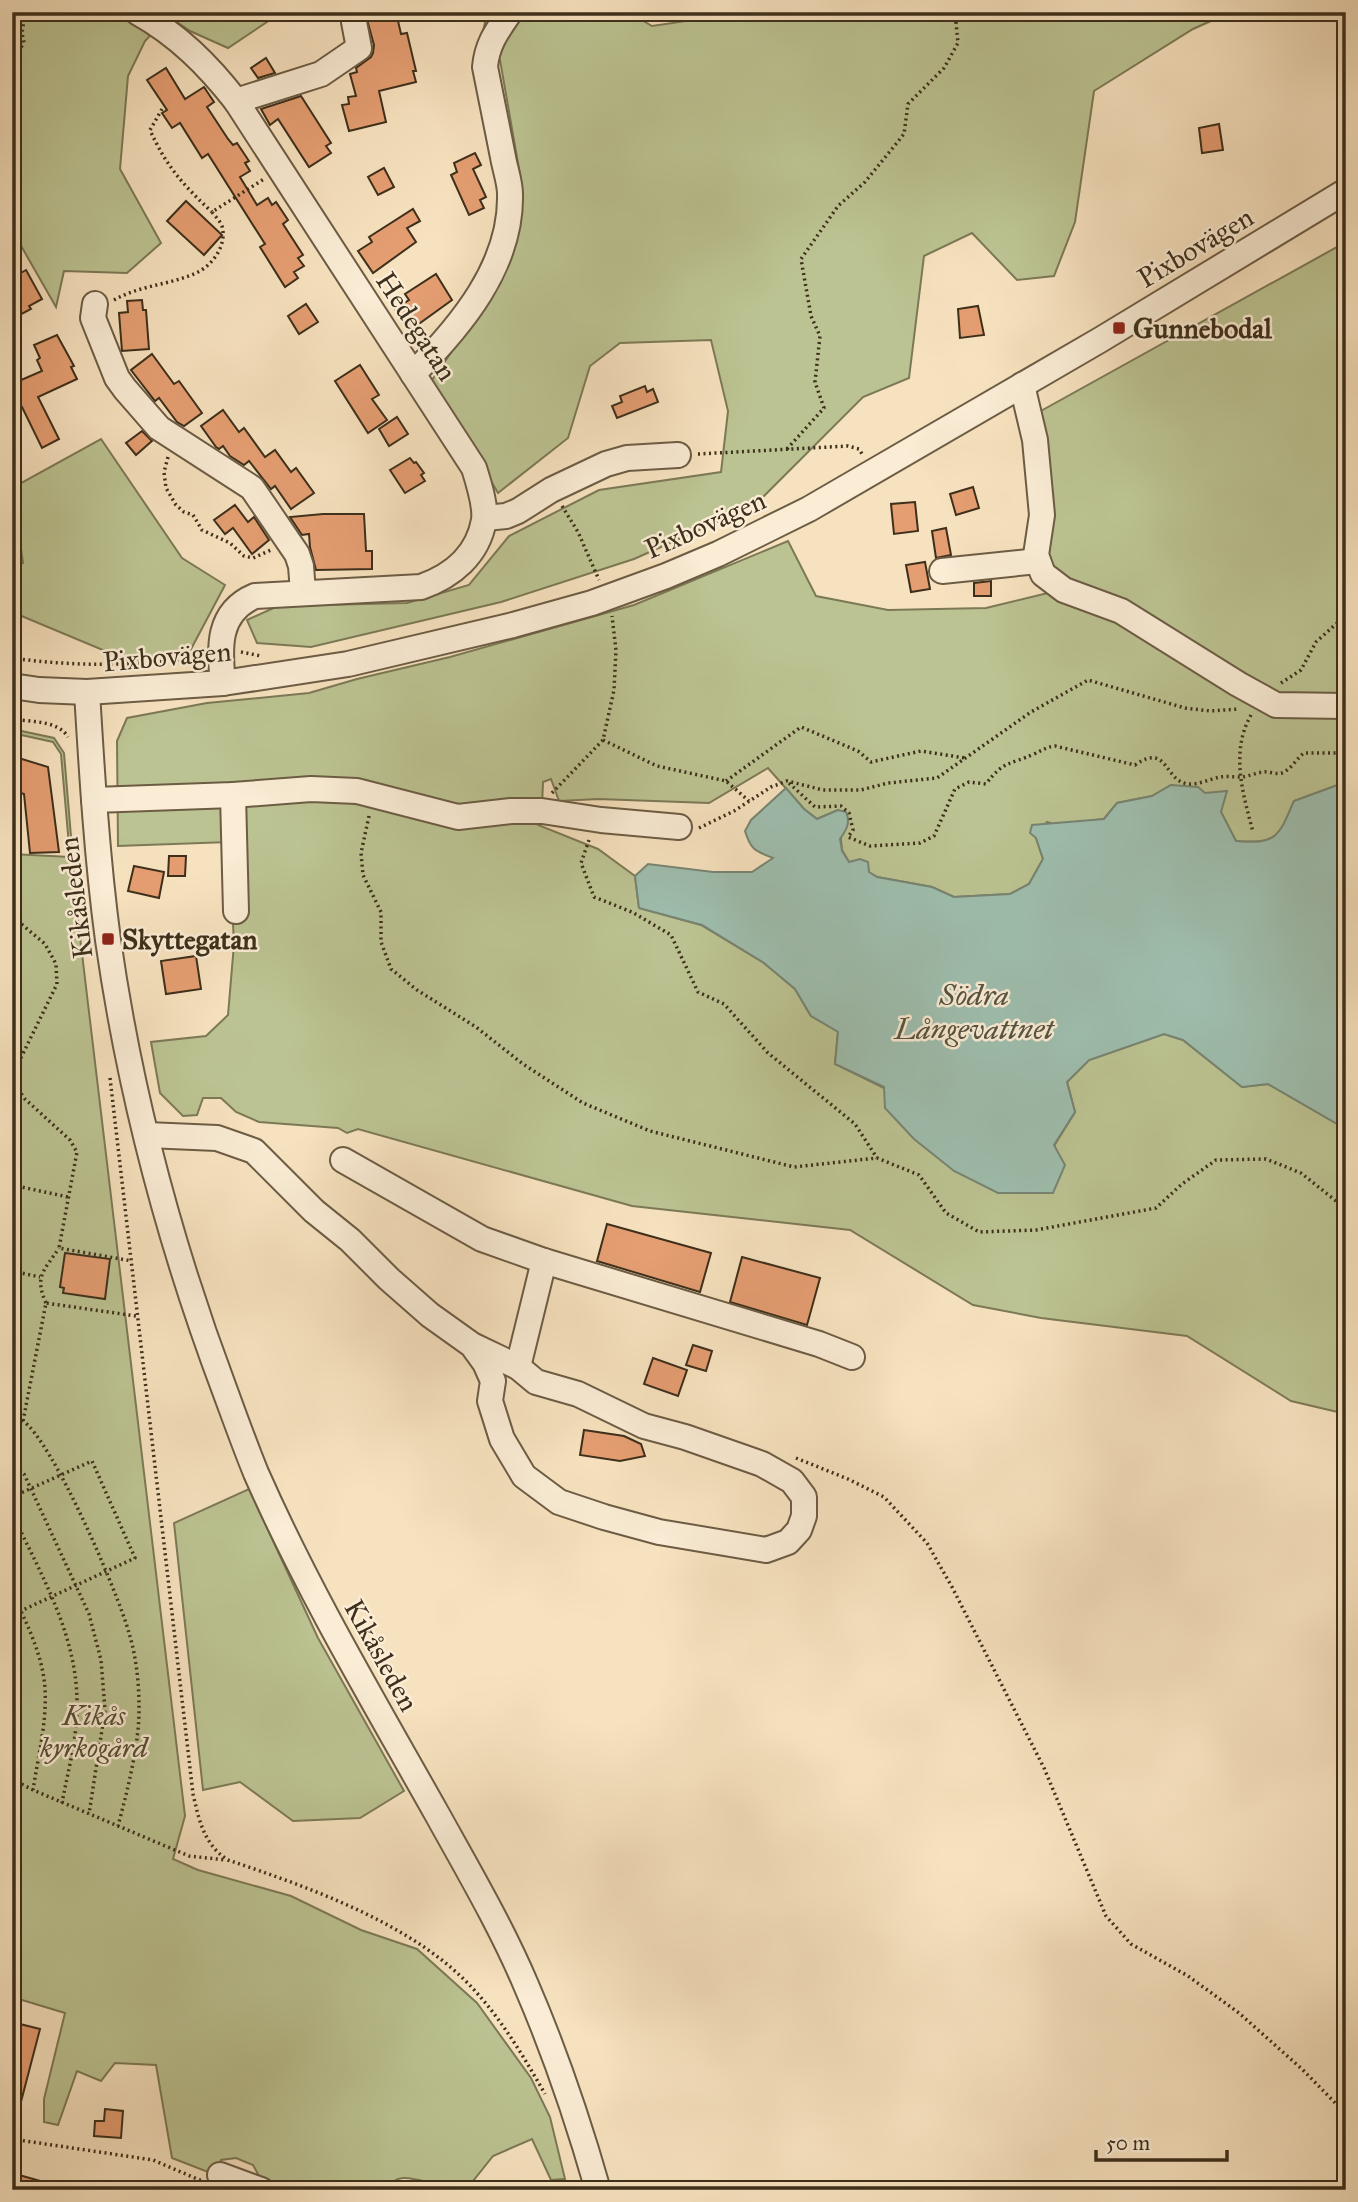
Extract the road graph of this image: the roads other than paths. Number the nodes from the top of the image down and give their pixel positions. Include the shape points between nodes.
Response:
1 (137, 12) edge
2 (510, 12) edge
3 (354, 22) dead end
4 (236, 101) junction
5 (1346, 191) edge
6 (95, 304) road end
7 (413, 374) junction
8 (1022, 386) junction
9 (678, 455) road end
10 (485, 518) junction
11 (1038, 561) junction
12 (942, 571) dead end
13 (303, 592) junction
14 (223, 683) junction
15 (12, 686) edge
16 (88, 692) junction
17 (1346, 706) edge
18 (233, 796) junction
19 (94, 800) junction
20 (679, 827) road end
21 (236, 911) dead end
22 (147, 1136) junction
23 (344, 1160) dead end
24 (544, 1261) junction
25 (472, 1345) junction
26 (852, 1357) dead end
27 (519, 1367) junction
28 (216, 2180) road end
29 (261, 2190) edge
30 (598, 2190) edge

1 - 4 street, Hedegatan via 189,47
2 - 7 street via 490,40 485,67 510,192 507,228 496,264 472,304
3 - 4 street via 359,48 321,74
4 - 7 street, Hedegatan
5 - 8 street, Pixbovägen
6 - 13 street via 93,318 117,377 159,428 252,488 297,554
7 - 10 street, Hedegatan via 474,468
8 - 11 street via 1035,440 1042,515
8 - 14 street, Pixbovägen via 809,509 666,576 513,625 348,664
9 - 10 street via 627,458 584,473 518,511
10 - 13 street via 474,549 442,579 421,587
11 - 12 street
11 - 17 street via 1044,574 1064,590 1121,611 1276,705
13 - 14 street via 255,596 232,611 219,645 207,653
14 - 16 street, Pixbovägen
15 - 16 street, Pixbovägen
16 - 19 street, Kikåsleden
18 - 19 street
18 - 20 street via 311,789 357,791 458,817 511,811
18 - 21 street
19 - 22 street, Kikåsleden via 108,939
22 - 25 street via 217,1138 254,1151 388,1279
22 - 30 street, Kikåsleden via 179,1261 256,1472 337,1638 486,1903 526,1984
23 - 24 street via 481,1239
24 - 26 street
24 - 27 street
25 - 27 street
25 - 27 street via 493,1381 490,1401 502,1439 524,1476 559,1502 659,1532 766,1550 789,1542 799,1530 804,1497 792,1481 762,1464 644,1426 578,1394 536,1381
28 - 29 street

